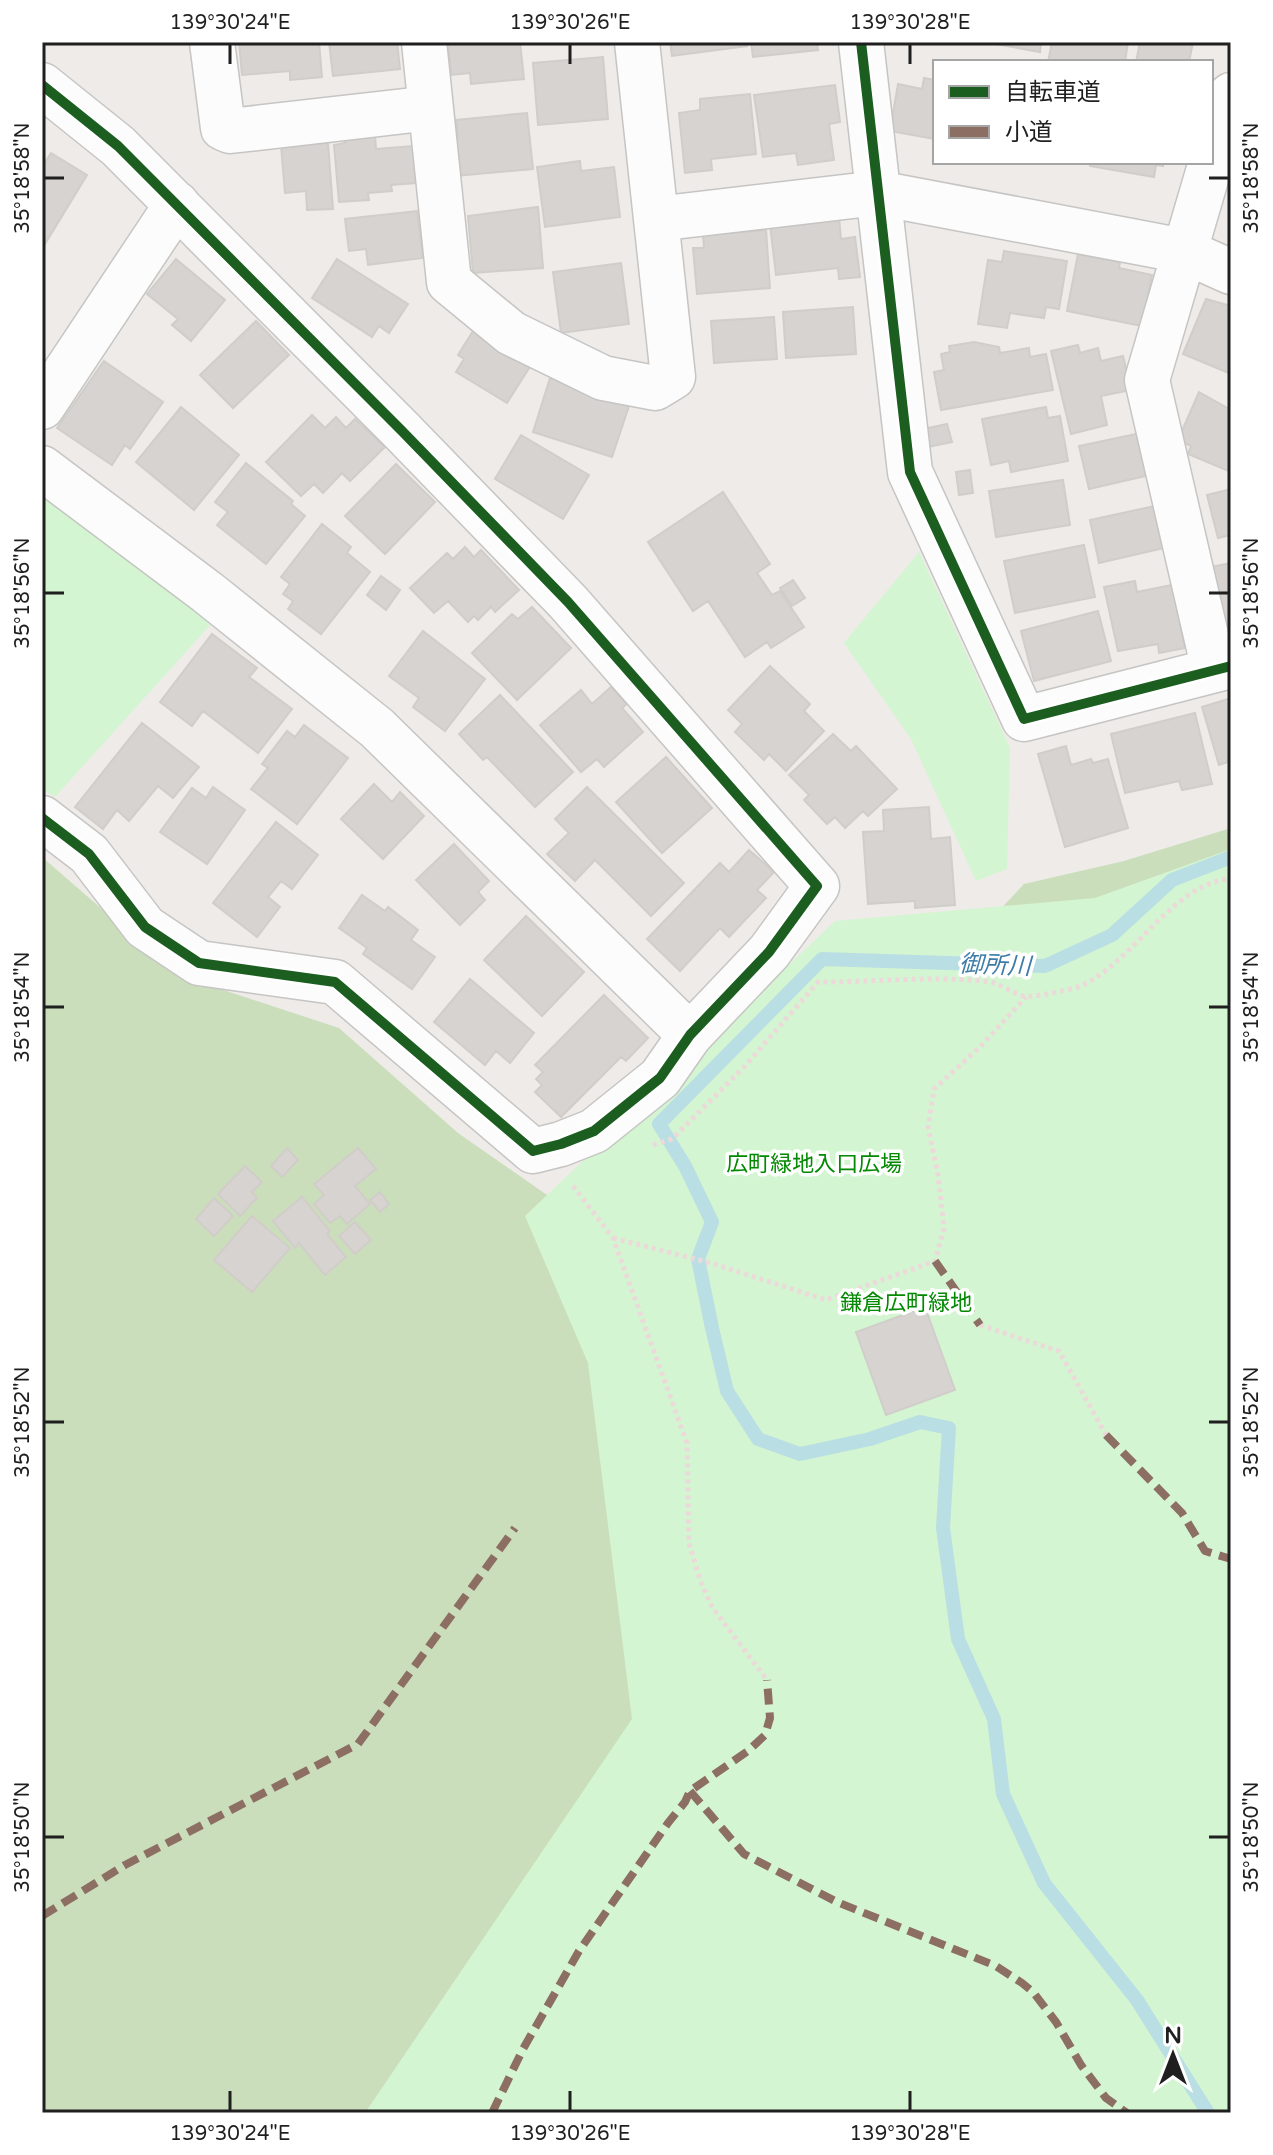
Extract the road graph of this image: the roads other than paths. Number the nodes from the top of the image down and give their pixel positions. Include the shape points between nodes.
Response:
1 (212, 42) edge
2 (424, 42) edge
3 (637, 42) edge
4 (861, 42) edge
5 (42, 85) edge
6 (1231, 95) edge
7 (431, 108) junction
8 (1213, 155) edge
9 (1210, 164) edge
10 (878, 193) junction
11 (177, 204) junction
12 (656, 219) junction
13 (1184, 251) junction
14 (1231, 272) edge
15 (42, 407) edge
16 (42, 468) edge
17 (1222, 668) edge
18 (42, 818) edge
19 (690, 1035) junction

1 - 7 street via 223,128 230,131
2 - 7 street
3 - 12 street
4 - 10 street
5 - 11 street via 118,146
6 - 8 street
7 - 12 street via 449,282 511,333 603,378 655,388 673,377
9 - 13 street
10 - 12 street
10 - 13 street
10 - 17 street via 910,472 1024,719
11 - 15 street
11 - 19 street via 568,602 817,886 769,952
13 - 14 street
13 - 17 street via 1147,380
16 - 19 street via 377,728
18 - 19 street via 89,854 145,927 199,963 335,982 533,1151 594,1131 660,1078

